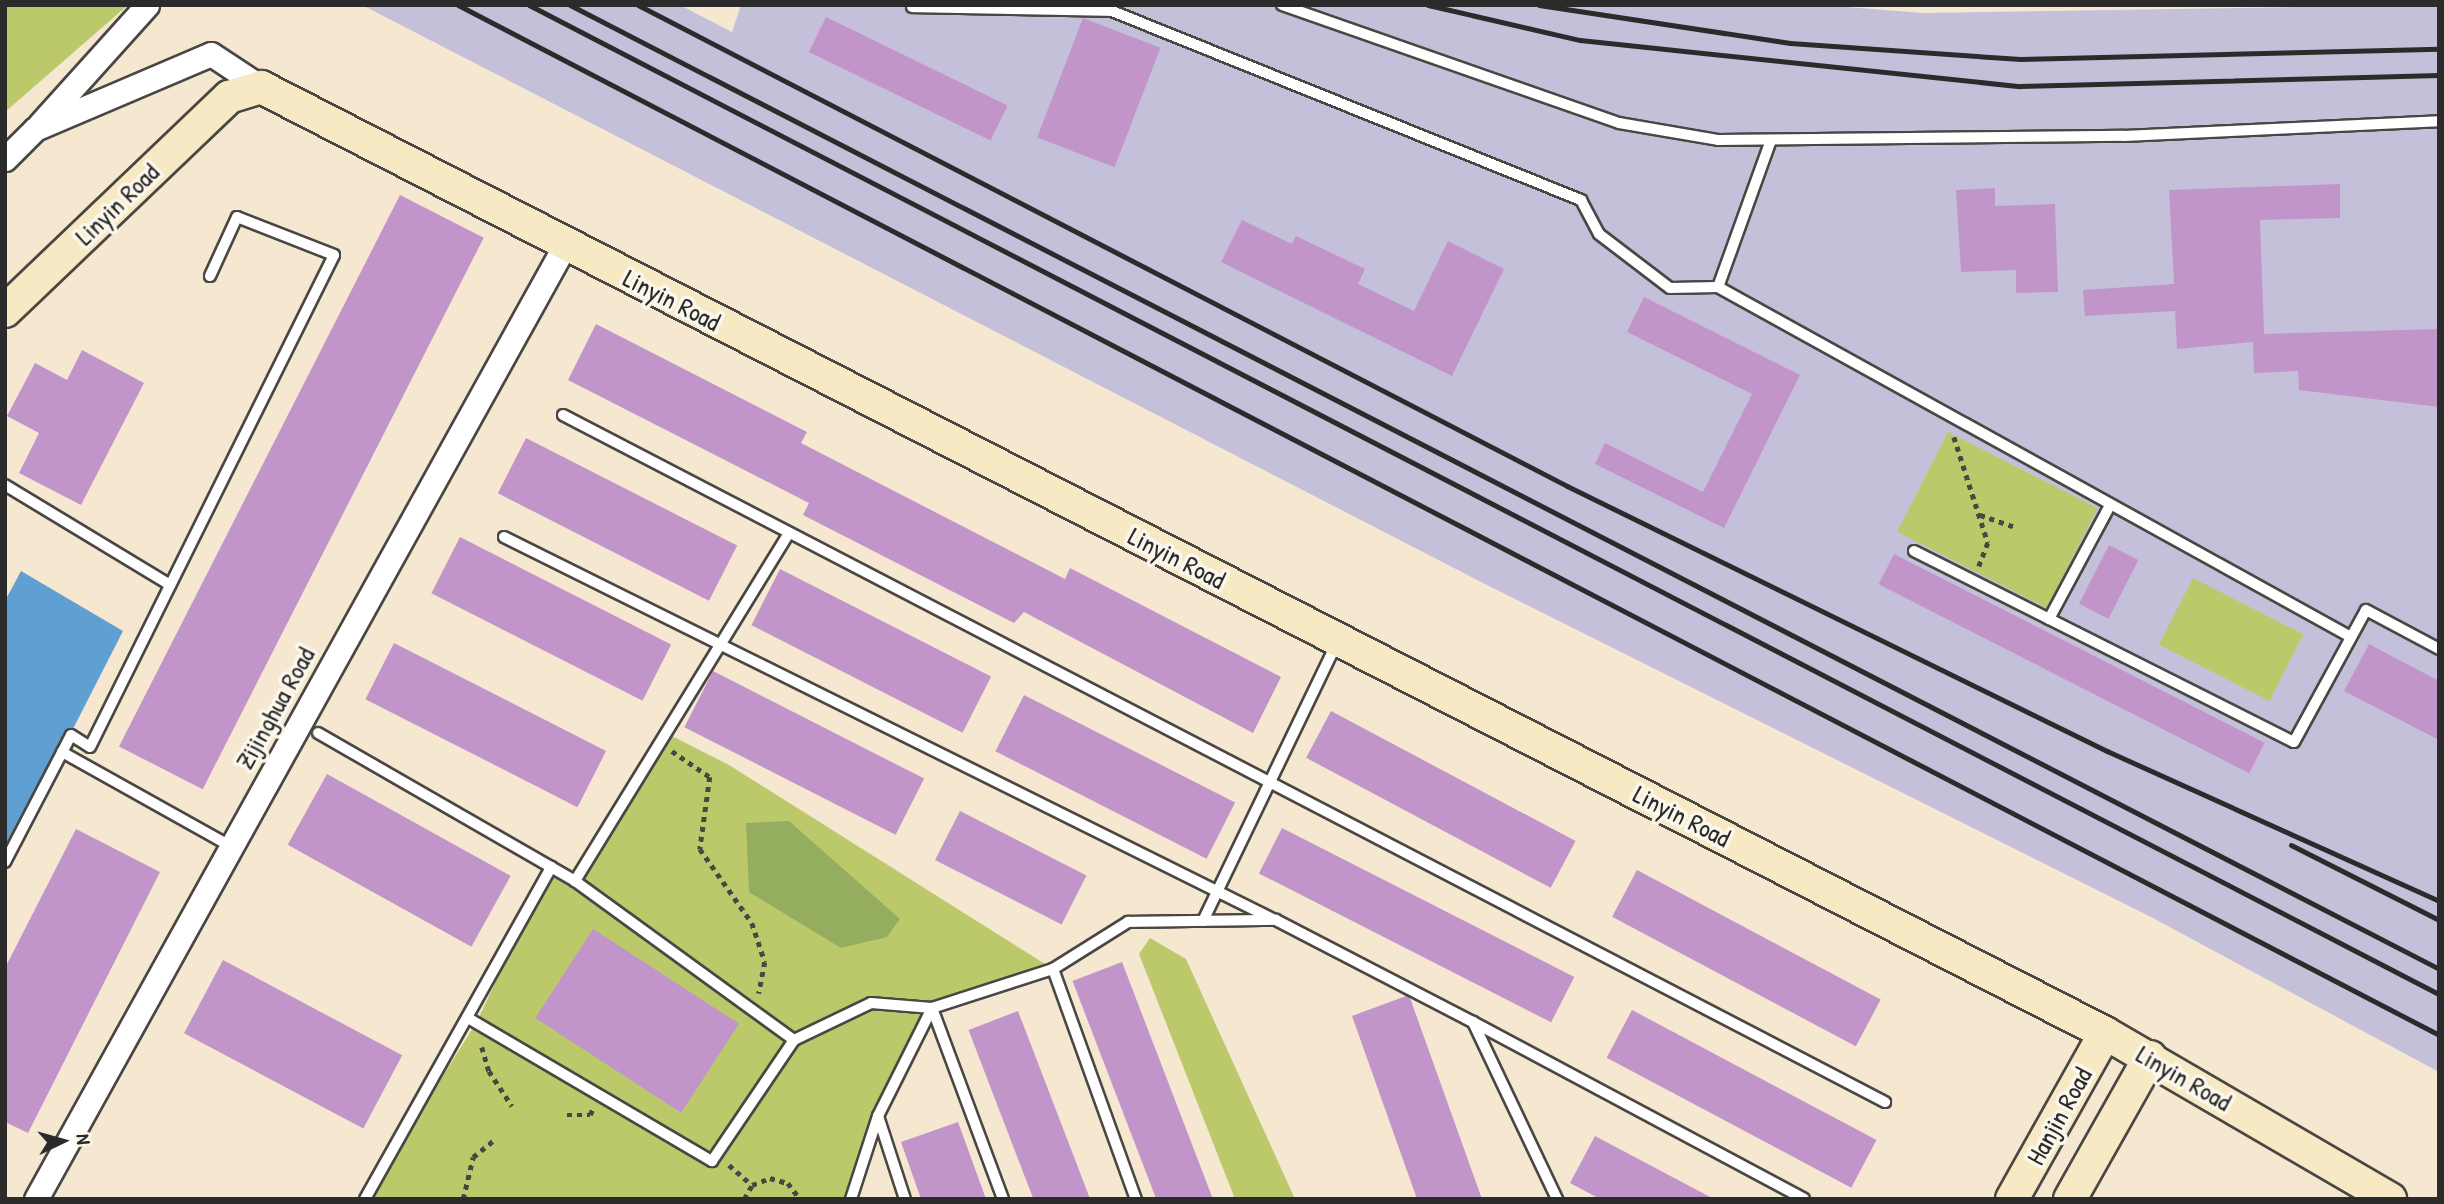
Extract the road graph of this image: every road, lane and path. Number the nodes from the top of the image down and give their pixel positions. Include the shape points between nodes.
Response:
1 (147, 5) edge
2 (1282, 5) edge
3 (912, 7) edge
4 (261, 87) junction
5 (2439, 121) edge
6 (35, 129) junction
7 (1770, 140) junction
8 (5, 159) edge
9 (565, 245) junction
10 (210, 276) dead end
11 (1718, 287) junction
12 (5, 311) edge
13 (563, 415) dead end
14 (1948, 416) junction
15 (5, 485) edge
16 (2109, 507) junction
17 (1979, 514) junction
18 (2014, 527) dead end
19 (789, 533) junction
20 (504, 537) dead end
21 (1914, 551) dead end
22 (1970, 579) junction
23 (170, 584) junction
24 (2049, 619) junction
25 (2351, 637) junction
26 (1338, 640) junction
27 (720, 644) junction
28 (2439, 649) edge
29 (318, 733) dead end
30 (660, 743) junction
31 (62, 752) junction
32 (1269, 782) junction
33 (230, 846) junction
34 (5, 862) edge
35 (551, 867) junction
36 (575, 881) junction
37 (1217, 891) junction
38 (1276, 920) junction
39 (1203, 921) junction
40 (1053, 969) junction
41 (932, 1008) junction
42 (756, 1012) junction
43 (472, 1020) junction
44 (1473, 1022) junction
45 (2105, 1033) junction
46 (794, 1040) junction
47 (2150, 1057) junction
48 (1885, 1102) dead end
49 (512, 1106) dead end
50 (878, 1116) junction
51 (495, 1139) dead end
52 (716, 1155) junction
53 (752, 1185) junction
54 (36, 1199) edge
55 (365, 1199) edge
56 (463, 1199) edge
57 (744, 1199) edge
58 (800, 1199) edge
59 (851, 1199) edge
60 (905, 1199) edge
61 (1003, 1199) edge
62 (1136, 1199) edge
63 (1557, 1199) edge
64 (1804, 1199) edge
65 (2012, 1199) edge
66 (2070, 1199) edge
67 (2390, 1199) edge

1 - 6 street
2 - 7 lane via 1619,123 1718,140
3 - 11 lane via 1112,11 1581,200 1599,234 1670,288
4 - 6 street via 211,54
4 - 9 street, Linyin Road
4 - 12 street, Linyin Road via 229,97
5 - 7 lane via 2124,136
6 - 8 street
7 - 11 lane
9 - 26 street, Linyin Road
9 - 33 street, Zijinghua Road
10 - 23 lane via 237,218 334,255
11 - 14 lane
13 - 19 lane
14 - 16 lane
14 - 17 path
15 - 23 lane
16 - 24 lane
16 - 25 lane
17 - 18 path
17 - 22 path via 1989,553
19 - 27 lane
19 - 32 lane
20 - 27 lane
21 - 22 lane
22 - 24 lane
23 - 31 lane via 90,747 71,735
24 - 25 lane via 2294,742
25 - 28 lane via 2366,610
26 - 32 lane
26 - 45 street, Linyin Road
27 - 30 lane
27 - 37 lane
29 - 35 lane
30 - 36 lane
30 - 42 path via 710,777 700,849 752,923 761,949 765,962
31 - 33 lane
31 - 34 lane
32 - 37 lane
32 - 48 lane
33 - 54 street, Zijinghua Road
35 - 36 lane
35 - 43 lane
36 - 42 lane
37 - 38 lane
37 - 39 lane
38 - 39 lane
38 - 44 lane
39 - 40 lane via 1128,922
40 - 41 lane
40 - 62 lane
41 - 46 lane via 871,1003
41 - 50 lane
41 - 61 lane
42 - 46 lane
43 - 49 path via 489,1072
43 - 52 lane via 712,1161
43 - 55 lane
44 - 63 lane
44 - 64 lane
45 - 47 street, Linyin Road
45 - 65 street, Hanjin Road
46 - 52 lane
47 - 66 street, Hanjin Road
47 - 67 street, Linyin Road
50 - 59 lane
50 - 60 lane
51 - 56 path via 472,1157
52 - 53 path
53 - 57 path
53 - 58 path via 780,1179

